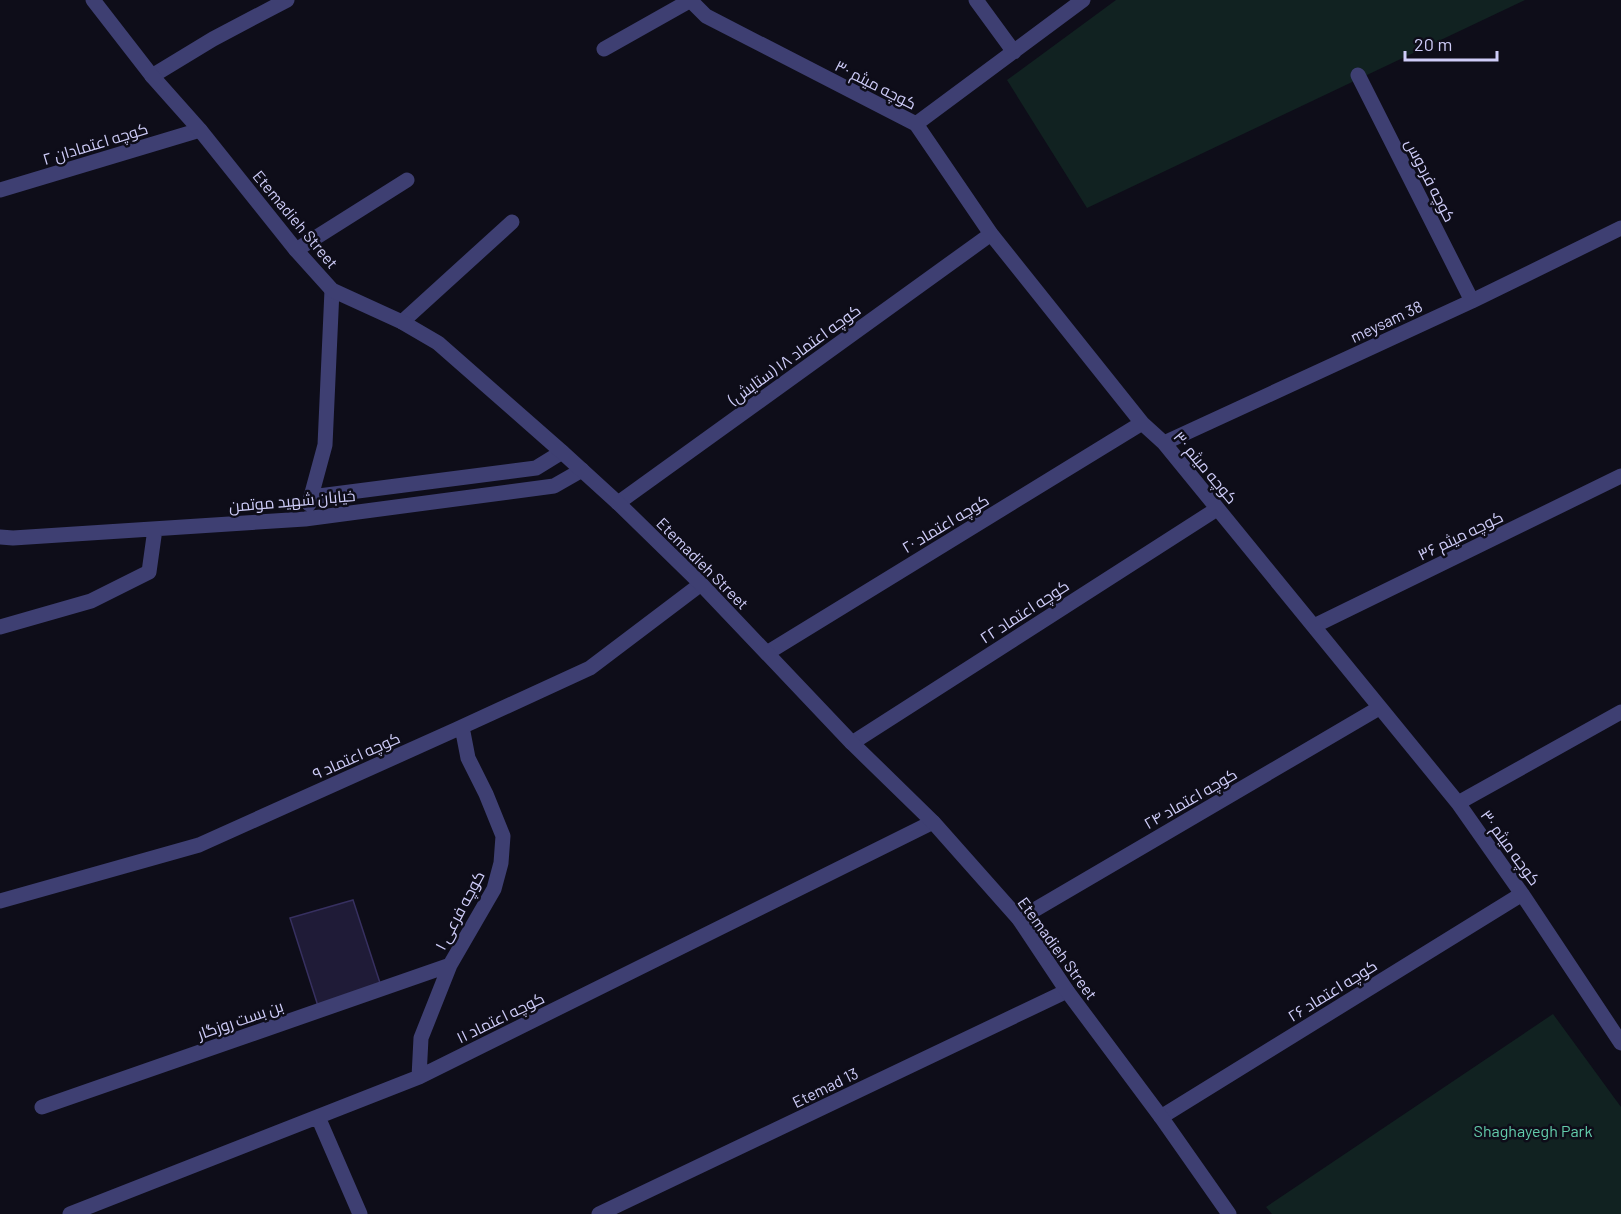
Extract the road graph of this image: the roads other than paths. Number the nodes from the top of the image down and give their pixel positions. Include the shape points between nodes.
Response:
1 (93, 0) edge
2 (287, 0) edge
3 (690, 0) edge
4 (976, 0) edge
5 (1083, 0) edge
6 (604, 49) dead end
7 (1014, 52) junction
8 (1358, 75) dead end
9 (152, 76) junction
10 (916, 124) junction
11 (200, 130) junction
12 (407, 180) dead end
13 (0, 190) edge
14 (512, 222) dead end
15 (1621, 228) edge
16 (991, 234) junction
17 (296, 250) junction
18 (332, 290) junction
19 (1472, 300) junction
20 (402, 322) junction
21 (1142, 423) junction
22 (1164, 443) junction
23 (562, 452) junction
24 (582, 470) junction
25 (1621, 476) edge
26 (311, 497) junction
27 (618, 503) junction
28 (1216, 508) junction
29 (305, 519) junction
30 (155, 529) junction
31 (0, 537) edge
32 (700, 584) junction
33 (1314, 626) junction
34 (0, 627) edge
35 (767, 653) junction
36 (1379, 708) junction
37 (1621, 712) edge
38 (462, 727) junction
39 (852, 743) junction
40 (1458, 803) junction
41 (933, 822) junction
42 (1522, 894) junction
43 (0, 901) edge
44 (1019, 919) junction
45 (450, 965) junction
46 (1067, 992) junction
47 (1621, 1042) edge
48 (419, 1077) junction
49 (42, 1107) dead end
50 (318, 1117) junction
51 (1161, 1117) junction
52 (70, 1214) edge
53 (360, 1214) edge
54 (599, 1214) edge
55 (1229, 1214) edge

1 - 9 street, Etemadieh Street
2 - 9 street
3 - 6 street
3 - 10 street, کوچه میثم ۳۰ via 706,16
4 - 7 street
5 - 7 street
7 - 10 street
8 - 19 street, کوچه فردوس
9 - 11 street, Etemadieh Street
10 - 16 street, کوچه میثم ۳۰
11 - 13 street, کوچه اعتمادان ۲
11 - 17 street, Etemadieh Street
12 - 17 street
14 - 20 street
15 - 19 street, meysam 38
16 - 21 street, کوچه میثم ۳۰
16 - 27 street, کوچه اعتماد ۱۸ (ستایش)
17 - 18 street, Etemadieh Street
18 - 20 street, Etemadieh Street
18 - 26 street via 325,445
19 - 22 street, meysam 38
20 - 23 street, Etemadieh Street via 438,343
21 - 22 street, کوچه میثم ۳۰
21 - 35 street, کوچه اعتماد ۲۰
22 - 28 street, کوچه میثم ۳۰
23 - 24 street, Etemadieh Street
23 - 26 street via 536,468
24 - 27 street, Etemadieh Street
24 - 29 street, خیابان شهید موتمن via 554,486
25 - 33 street, کوچه میثم ۳۶
26 - 29 street
27 - 32 street, Etemadieh Street
28 - 33 street, کوچه میثم ۳۰
28 - 39 street, کوچه اعتماد ۲۲
29 - 30 street, خیابان شهید موتمن
30 - 31 street, خیابان شهید موتمن
30 - 34 street via 149,572 91,602
32 - 35 street, Etemadieh Street
32 - 38 street, کوچه اعتماد ۹ via 590,668
33 - 36 street, کوچه میثم ۳۰
35 - 39 street, Etemadieh Street
36 - 40 street, کوچه میثم ۳۰
36 - 44 street, کوچه اعتماد ۲۴
37 - 40 street
38 - 43 street, کوچه اعتماد ۹ via 199,845
38 - 45 street, کوچه فرعی ۱ via 468,758 503,836 494,889
39 - 41 street, Etemadieh Street
40 - 42 street, کوچه میثم ۳۰
41 - 44 street, Etemadieh Street
41 - 48 street, کوچه اعتماد ۱۱
42 - 47 street, کوچه میثم ۳۰
42 - 51 street, کوچه اعتماد ۲۶
44 - 46 street, Etemadieh Street
45 - 48 street, کوچه فرعی ۱ via 422,1038
45 - 49 street, بن بست روزگار
46 - 51 street, Etemadieh Street
46 - 54 street, Etemad 13
48 - 50 street, کوچه اعتماد ۱۱
50 - 52 street, کوچه اعتماد ۱۱
50 - 53 street
51 - 55 street, Etemadieh Street

